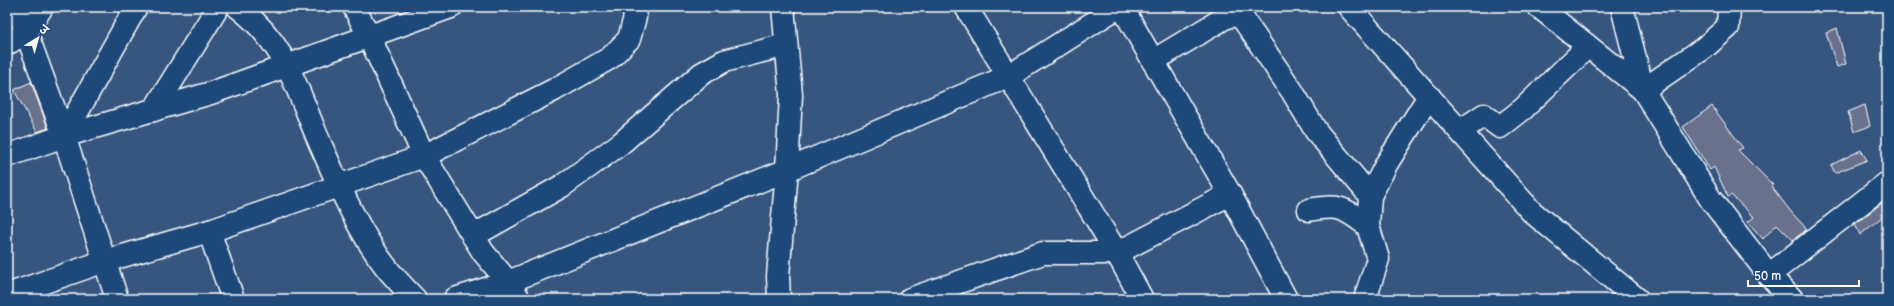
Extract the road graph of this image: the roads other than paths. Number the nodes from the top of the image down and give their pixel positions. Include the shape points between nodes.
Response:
1 (17, 7) edge
2 (42, 7) edge
3 (136, 7) edge
4 (218, 7) edge
5 (238, 7) edge
6 (354, 7) edge
7 (451, 7) edge
8 (634, 7) edge
9 (783, 7) edge
10 (966, 7) edge
11 (1118, 7) edge
12 (1122, 7) edge
13 (1349, 7) edge
14 (1539, 7) edge
15 (1622, 7) edge
16 (1729, 7) edge
17 (1240, 11) edge
18 (26, 32) junction
19 (370, 36) junction
20 (7, 44) edge
21 (1585, 44) junction
22 (786, 45) junction
23 (1153, 61) junction
24 (288, 65) junction
25 (1009, 76) junction
26 (1643, 90) junction
27 (1429, 96) junction
28 (154, 110) junction
29 (1460, 131) junction
30 (64, 136) junction
31 (7, 156) edge
32 (424, 156) junction
33 (787, 170) junction
34 (1887, 183) edge
35 (340, 185) junction
36 (1230, 194) junction
37 (1370, 196) junction
38 (1309, 210) dead end
39 (1368, 226) junction
40 (209, 231) junction
41 (473, 236) junction
42 (1117, 253) junction
43 (105, 261) junction
44 (514, 290) edge
45 (1780, 291) edge
46 (7, 294) edge
47 (117, 299) edge
48 (233, 299) edge
49 (414, 299) edge
50 (454, 299) edge
51 (779, 299) edge
52 (910, 299) edge
53 (1142, 299) edge
54 (1286, 299) edge
55 (1365, 299) edge
56 (1637, 299) edge

1 - 18 street
2 - 18 street
3 - 30 street
4 - 28 street
5 - 24 street via 266,33
6 - 19 street
7 - 19 street
8 - 32 street via 635,17 629,39 610,58 554,90
9 - 22 street
10 - 25 street
11 - 25 street
12 - 23 street
13 - 27 street
14 - 21 street
15 - 26 street
16 - 26 street via 1728,27 1704,48
17 - 23 street
17 - 37 street via 1316,131
18 - 20 street
18 - 30 street
19 - 24 street
19 - 32 street
21 - 26 street
21 - 29 street via 1579,55 1523,109 1500,127 1484,115
22 - 33 street via 791,95
22 - 41 street via 724,61 701,74 620,144 562,186
23 - 36 street
24 - 28 street via 211,93
24 - 35 street
25 - 33 street
25 - 42 street
26 - 45 street via 1711,200
27 - 29 street
27 - 37 street via 1387,163
28 - 30 street
29 - 56 street via 1532,212
30 - 31 street
30 - 43 street
32 - 35 street
32 - 41 street
33 - 44 street
33 - 51 street via 778,276
34 - 45 street
35 - 40 street
35 - 49 street via 368,239 390,271
36 - 42 street
36 - 54 street
37 - 39 street
38 - 39 street via 1329,206 1344,209
39 - 55 street via 1378,259
40 - 43 street
40 - 48 street
41 - 44 street
42 - 52 street via 1043,252
42 - 53 street
43 - 46 street
43 - 47 street
44 - 50 street

